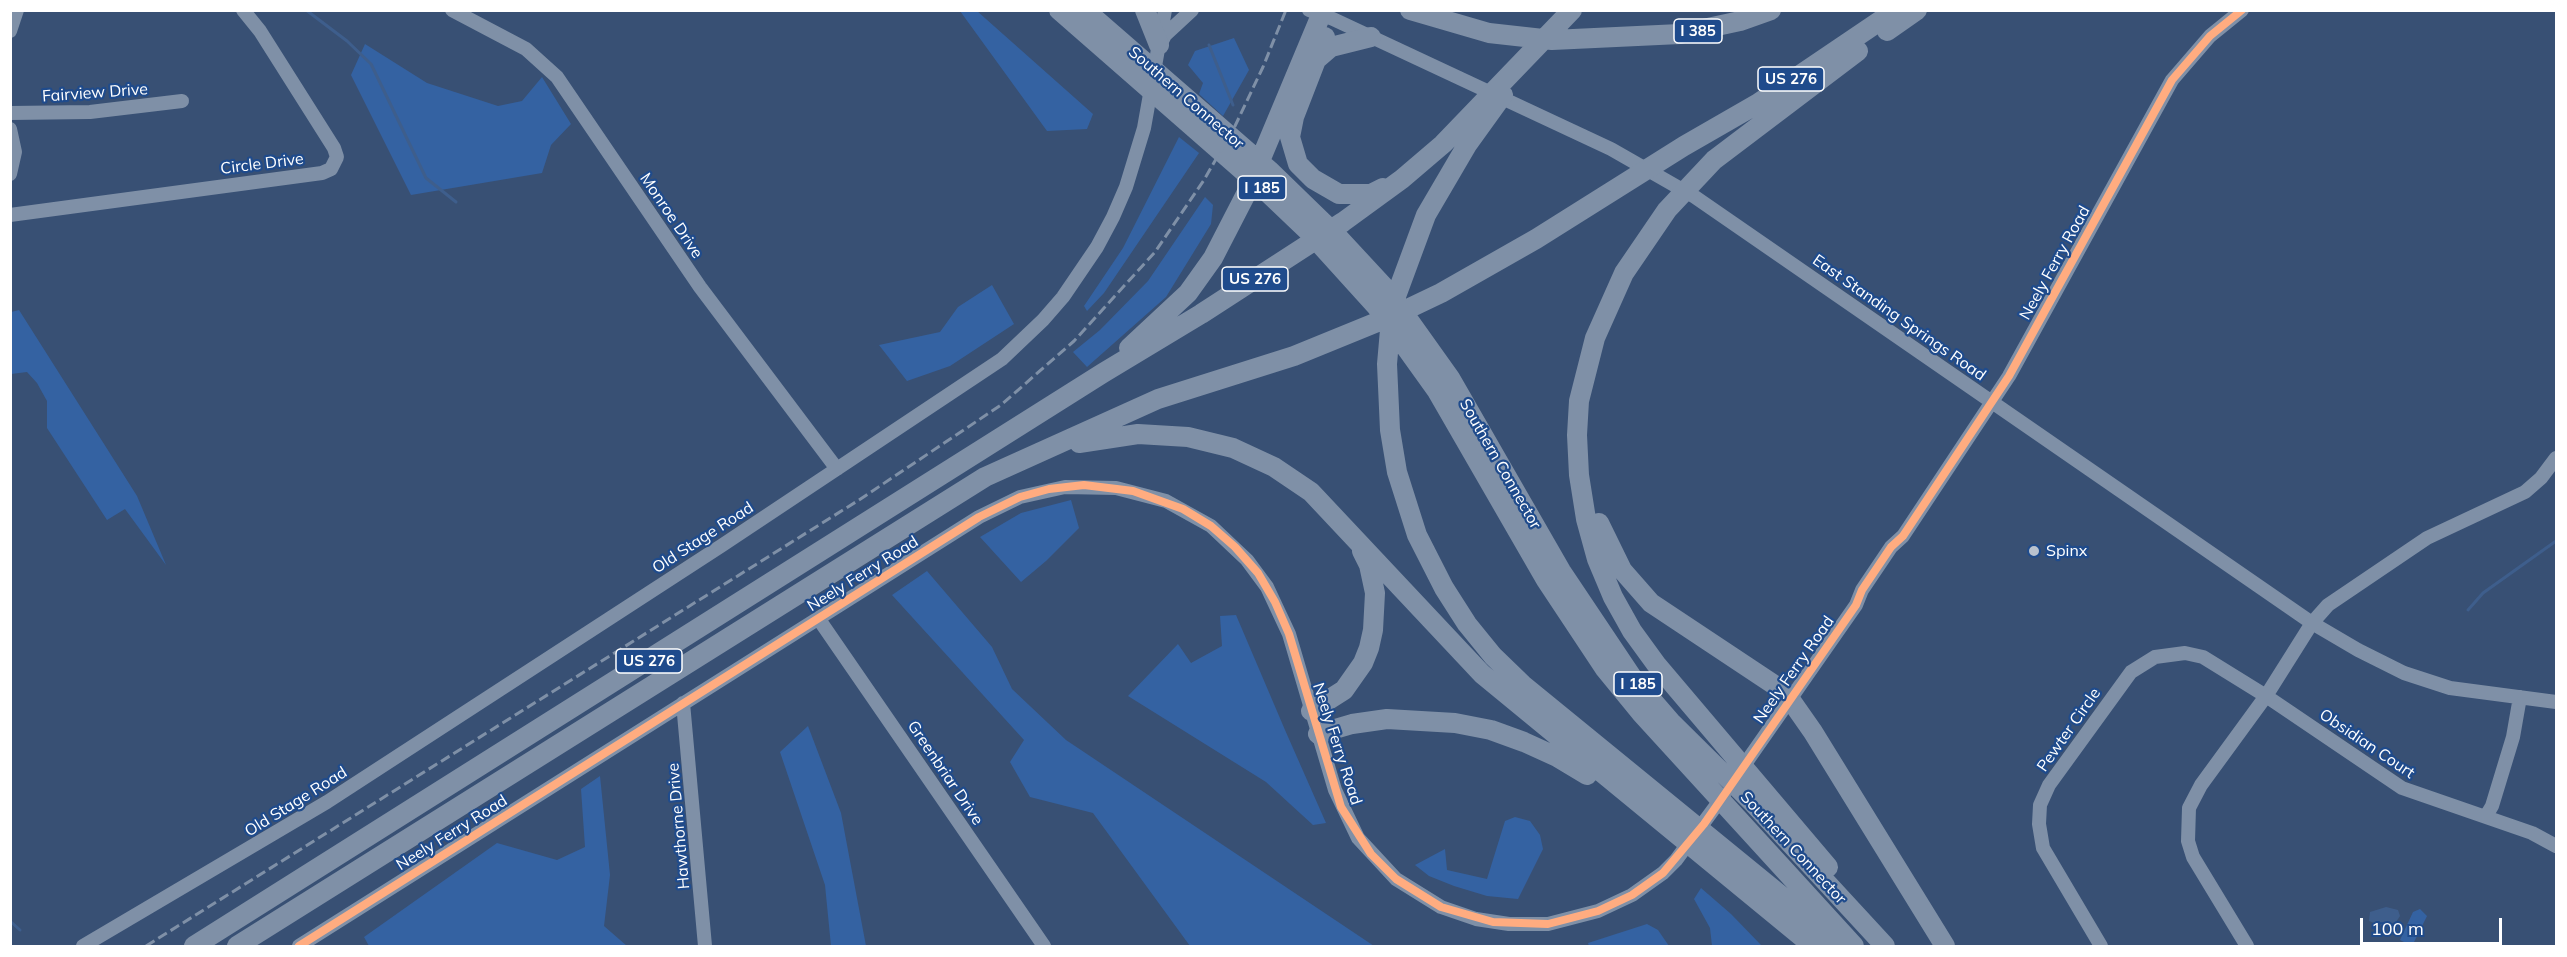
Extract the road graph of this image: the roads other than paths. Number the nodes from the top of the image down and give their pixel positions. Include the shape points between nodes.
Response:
1 (17, 10) edge
2 (243, 10) edge
3 (452, 10) edge
4 (1059, 10) edge
5 (1085, 10) edge
6 (1145, 10) edge
7 (1165, 10) edge
8 (1192, 10) edge
9 (1410, 10) edge
10 (1572, 10) edge
11 (1772, 10) edge
12 (1896, 10) edge
13 (1917, 10) edge
14 (2242, 10) edge
15 (1321, 15) edge
16 (10, 31) edge
17 (1371, 37) junction
18 (1160, 45) junction
19 (1538, 46) junction
20 (1316, 60) junction
21 (182, 101) dead end
22 (10, 113) edge
23 (10, 129) edge
24 (10, 174) edge
25 (1402, 179) junction
26 (10, 215) edge
27 (1612, 300) junction
28 (1103, 373) junction
29 (1444, 384) junction
30 (1992, 402) junction
31 (2556, 458) edge
32 (1014, 464) junction
33 (837, 469) junction
34 (1344, 526) junction
35 (818, 618) junction
36 (2312, 623) junction
37 (2266, 696) junction
38 (2520, 697) junction
39 (1788, 700) junction
40 (683, 702) junction
41 (2556, 702) edge
42 (1311, 711) junction
43 (1317, 734) junction
44 (2486, 816) junction
45 (2556, 846) edge
46 (83, 946) edge
47 (194, 946) edge
48 (237, 946) edge
49 (299, 946) edge
50 (705, 946) edge
51 (1044, 946) edge
52 (1806, 946) edge
53 (1813, 946) edge
54 (1837, 946) edge
55 (1854, 946) edge
56 (1885, 946) edge
57 (1945, 946) edge
58 (2101, 946) edge
59 (2247, 946) edge

1 - 16 street
2 - 26 street, Circle Drive via 334,148 337,157 331,169
3 - 33 street, Monroe Drive via 526,49 557,77 699,287
4 - 29 highway, Southern Connector / I 185 via 1309,232
5 - 29 highway, Southern Connector / I 185 via 1269,170 1337,236 1388,291
6 - 18 highway
7 - 18 street, Old Stage Road
8 - 18 street
9 - 11 highway, I 385 via 1489,33 1552,40 1623,39 1704,30
10 - 19 highway, US 276
12 - 32 highway, US 276 via 1756,104 1536,239 1441,292 1294,356 1158,399
13 - 27 highway via 1714,160 1667,210 1624,273
14 - 30 street, Neely Ferry Road via 2210,36 2172,80
15 - 17 street, East Standing Springs Road
15 - 20 highway
15 - 28 highway via 1247,192 1212,258 1188,293
17 - 20 highway via 1331,46
17 - 30 street, East Standing Springs Road via 1611,149 1695,197
18 - 33 street, Old Stage Road via 1144,128 1126,187 1097,247 1069,290 1002,359
19 - 25 highway, US 276 via 1443,144
19 - 54 highway via 1467,145 1426,215 1397,290 1389,342 1388,409 1403,495 1444,588 1493,656 1553,711 1779,894
20 - 25 highway via 1290,137 1298,164 1313,179 1339,194 1371,194
21 - 22 street, Fairview Drive via 90,112
23 - 24 street via 15,152
25 - 28 highway, US 276 via 1343,222
27 - 39 highway via 1592,380 1587,425 1590,483 1607,545 1622,570 1651,603 1782,688
27 - 56 highway via 1587,362 1577,435 1586,519 1613,597 1656,664 1838,879
28 - 47 highway, US 276
29 - 55 highway, Southern Connector / I 185 via 1546,580 1605,669
29 - 56 highway, Southern Connector / I 185 via 1632,678
30 - 36 street, East Standing Springs Road
30 - 39 street, Neely Ferry Road
31 - 36 street via 2525,492 2427,538 2333,601
32 - 34 highway via 1089,440 1138,434 1188,437 1233,448 1274,467 1311,492
32 - 48 highway, US 276 via 986,477
33 - 46 street, Old Stage Road via 327,802
34 - 42 highway via 1365,556 1374,584 1373,630 1363,663 1351,682 1337,697
34 - 53 highway via 1482,674
35 - 40 street, Neely Ferry Road
35 - 42 street, Neely Ferry Road via 979,517 1020,496 1065,487 1116,488 1152,496 1183,509 1211,526 1247,560 1267,587 1289,634
35 - 51 street, Greenbriar Drive
36 - 37 street
36 - 38 street, East Standing Springs Road via 2386,665 2429,682
37 - 44 street, Obsidian Court via 2402,788
37 - 58 street, Pewter Circle via 2203,657 2185,653 2155,657 2131,672 2049,785 2040,805 2038,824 2043,848
37 - 59 street via 2201,785 2189,808 2187,824 2193,857
38 - 41 street, East Standing Springs Road
38 - 44 street via 2513,737
39 - 43 street, Neely Ferry Road via 1704,824 1663,873 1632,895 1598,911 1548,924 1493,922 1441,907 1396,879 1358,838 1341,807
39 - 57 highway via 1813,732
40 - 49 street, Neely Ferry Road
40 - 50 street, Hawthorne Drive
42 - 43 street, Neely Ferry Road
43 - 52 highway via 1364,722 1419,719 1491,730 1542,750 1609,790
44 - 45 street, Obsidian Court

